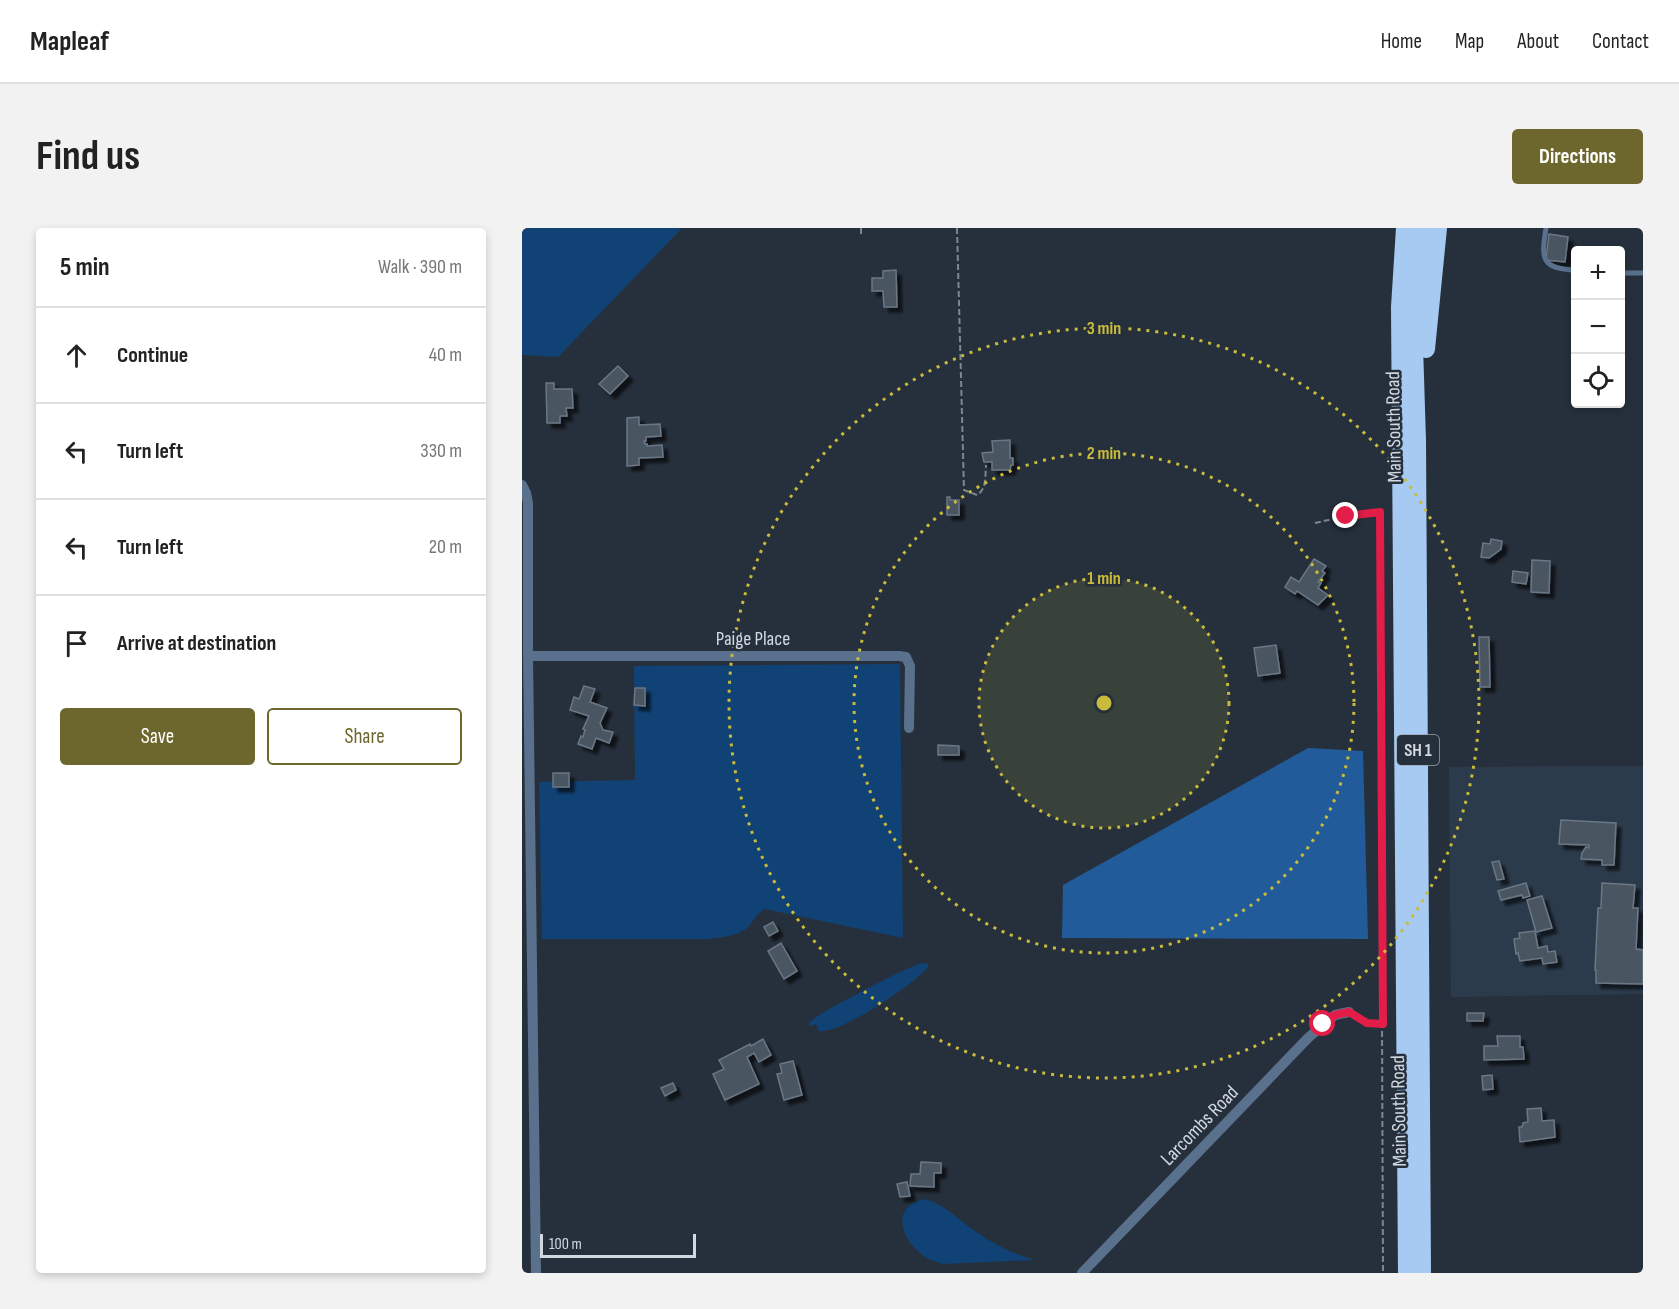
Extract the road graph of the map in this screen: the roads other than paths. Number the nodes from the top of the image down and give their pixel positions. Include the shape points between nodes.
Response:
1 (1405, 228) edge
2 (1421, 228) edge
3 (1438, 228) edge
4 (1545, 228) edge
5 (1571, 270) edge
6 (1625, 273) edge
7 (1643, 273) edge
8 (1416, 441) junction
9 (522, 485) edge
10 (528, 656) junction
11 (909, 728) dead end
12 (1349, 1012) road end
13 (536, 1273) edge
14 (1082, 1273) edge
15 (1407, 1273) edge
16 (1422, 1273) edge

1 - 15 highway, Main South Road / SH 1 via 1400,327
2 - 8 highway, Main South Road / SH 1 via 1414,345
3 - 8 highway
4 - 5 lane via 1545,259 1559,269
6 - 7 lane
8 - 16 highway, Main South Road / SH 1
9 - 10 street via 528,502
10 - 11 street, Paige Place via 906,657 910,666
10 - 13 street
12 - 14 street, Larcombs Road via 1335,1015 1316,1031

